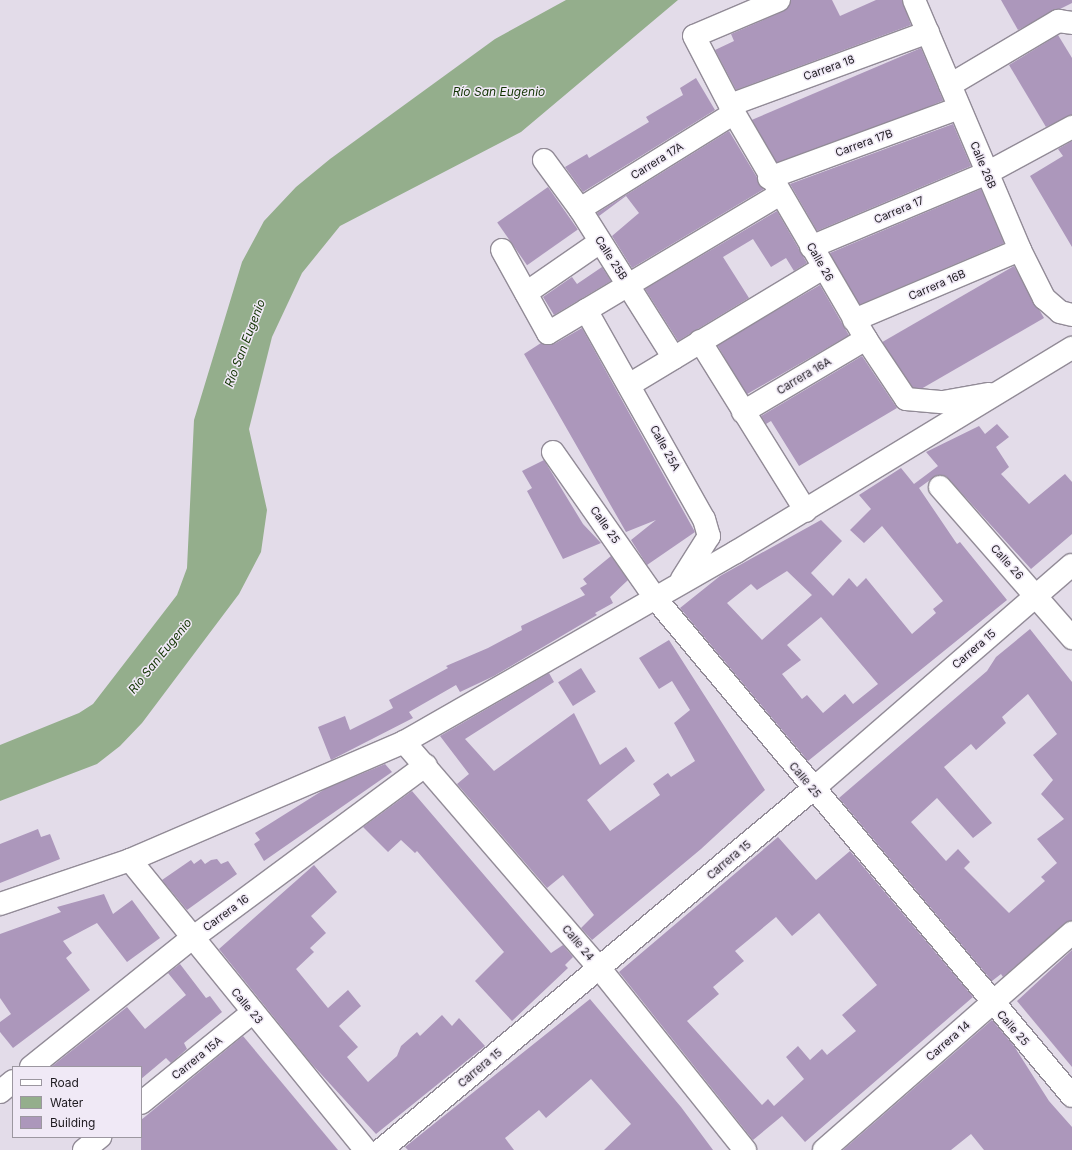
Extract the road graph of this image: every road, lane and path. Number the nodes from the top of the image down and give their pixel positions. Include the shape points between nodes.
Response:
1 (779, 0) edge
2 (914, 0) edge
3 (1072, 23) edge
4 (928, 32) junction
5 (950, 85) junction
6 (959, 108) junction
7 (732, 109) junction
8 (1072, 127) edge
9 (544, 160) dead end
10 (987, 173) junction
11 (774, 187) junction
12 (580, 209) junction
13 (600, 242) junction
14 (811, 247) junction
15 (502, 250) dead end
16 (1020, 250) junction
17 (823, 268) junction
18 (628, 285) junction
19 (526, 293) junction
20 (586, 310) junction
21 (1072, 315) edge
22 (854, 320) junction
23 (866, 339) junction
24 (700, 342) junction
25 (1072, 348) edge
26 (674, 358) junction
27 (629, 385) junction
28 (1002, 391) junction
29 (742, 412) junction
30 (553, 452) dead end
31 (940, 487) dead end
32 (806, 511) junction
33 (1072, 565) edge
34 (677, 587) junction
35 (1036, 595) junction
36 (656, 599) junction
37 (1072, 638) edge
38 (404, 742) junction
39 (426, 765) junction
40 (813, 789) junction
41 (130, 860) junction
42 (0, 904) edge
43 (1072, 933) edge
44 (191, 938) junction
45 (600, 969) junction
46 (991, 1003) junction
47 (252, 1012) junction
48 (32, 1066) edge
49 (12, 1082) edge
50 (0, 1092) edge
51 (1072, 1096) edge
52 (142, 1102) edge
53 (99, 1138) edge
54 (84, 1150) edge
55 (366, 1150) edge
56 (381, 1150) edge
57 (745, 1150) edge
58 (824, 1150) edge

1 - 7 street, Calle 26 via 694,36
2 - 4 street, Calle 26B
3 - 5 street via 1058,21
4 - 5 street, Calle 26B
4 - 7 street, Carrera 18
5 - 6 street, Calle 26B
6 - 10 street, Calle 26B
6 - 11 street, Carrera 17B
7 - 11 street, Calle 26
7 - 12 street, Carrera 17A
8 - 10 street
9 - 12 street, Calle 25B
10 - 14 street, Carrera 17
10 - 16 street, Calle 26B
11 - 14 street, Calle 26
11 - 18 street
12 - 13 street, Calle 25B
13 - 18 street, Calle 25B
13 - 19 street
14 - 17 street, Calle 26
15 - 19 street
16 - 21 street, Calle 26B via 1044,298 1060,312
16 - 22 street, Carrera 16B
17 - 22 street, Calle 26
17 - 24 street
18 - 20 street
18 - 26 street, Calle 25B
19 - 20 street via 548,333
20 - 27 street, Calle 25A
22 - 23 street, Calle 26
23 - 28 street, Calle 26 via 906,399 944,402
23 - 29 street, Carrera 16A
24 - 26 street
24 - 29 street
25 - 28 street
26 - 27 street
27 - 34 street, Calle 25A via 704,519 709,536 702,553
28 - 32 street
29 - 32 street
30 - 36 street, Calle 25
31 - 35 street, Calle 26
32 - 34 street
33 - 35 street, Carrera 15
34 - 36 street
35 - 37 street, Calle 26
35 - 40 street, Carrera 15
36 - 38 street
36 - 40 street, Calle 25
38 - 39 street, Calle 24
38 - 41 street
39 - 44 street, Carrera 16
39 - 45 street, Calle 24
40 - 45 street, Carrera 15
40 - 46 street, Calle 25
41 - 42 street
41 - 44 street, Calle 23
43 - 46 street, Carrera 14
44 - 47 street, Calle 23
44 - 48 street, Carrera 16
45 - 56 street, Carrera 15
45 - 57 street, Calle 24
46 - 51 street, Calle 25
46 - 58 street, Carrera 14
47 - 52 street, Carrera 15A
47 - 55 street, Calle 23
49 - 50 street
53 - 54 street

